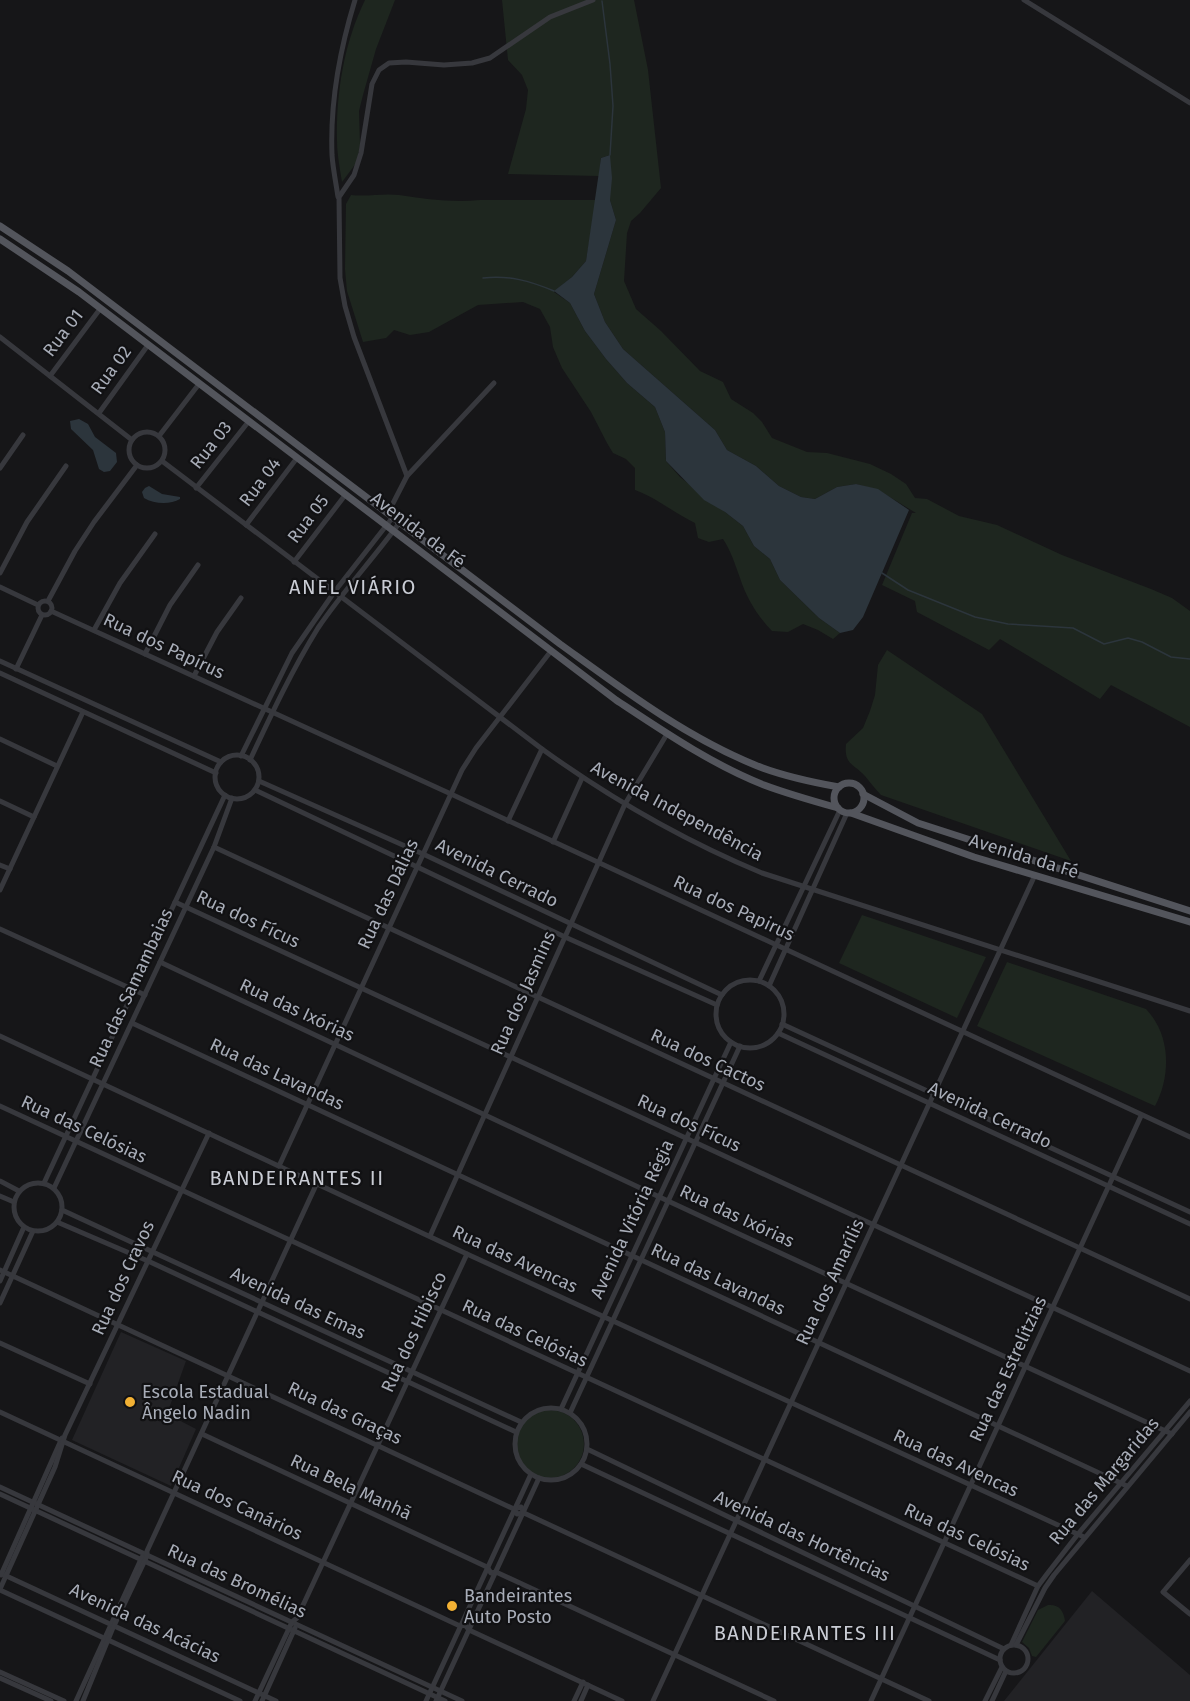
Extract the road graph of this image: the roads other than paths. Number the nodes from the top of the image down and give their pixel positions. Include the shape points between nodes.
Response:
1 (355, 0) edge
2 (593, 0) edge
3 (1024, 0) edge
4 (1190, 103) edge
5 (339, 197) junction
6 (0, 226) edge
7 (0, 239) edge
8 (100, 309) junction
9 (0, 337) edge
10 (148, 345) junction
11 (50, 376) junction
12 (494, 383) dead end
13 (199, 384) junction
14 (99, 413) junction
15 (249, 421) junction
16 (23, 435) dead end
17 (159, 436) junction
18 (132, 440) junction
19 (297, 458) junction
20 (162, 461) junction
21 (137, 465) junction
22 (66, 466) dead end
23 (0, 468) edge
24 (407, 476) junction
25 (196, 488) junction
26 (346, 494) junction
27 (391, 515) junction
28 (400, 522) junction
29 (246, 525) junction
30 (387, 525) junction
31 (394, 531) junction
32 (155, 534) dead end
33 (294, 562) junction
34 (198, 565) dead end
35 (0, 573) edge
36 (0, 587) edge
37 (335, 591) junction
38 (341, 596) junction
39 (241, 598) dead end
40 (48, 601) junction
41 (38, 605) junction
42 (51, 611) junction
43 (42, 615) junction
44 (94, 630) junction
45 (551, 651) junction
46 (145, 654) junction
47 (0, 661) edge
48 (16, 669) junction
49 (0, 673) edge
50 (194, 676) junction
51 (264, 709) junction
52 (83, 711) junction
53 (272, 713) junction
54 (500, 718) junction
55 (667, 734) junction
56 (0, 739) edge
57 (542, 749) junction
58 (241, 756) junction
59 (250, 759) junction
60 (221, 762) junction
61 (57, 766) junction
62 (216, 773) junction
63 (582, 778) junction
64 (259, 781) junction
65 (839, 787) junction
66 (255, 790) junction
67 (451, 794) junction
68 (863, 794) junction
69 (225, 795) junction
70 (232, 798) junction
71 (0, 801) edge
72 (625, 804) junction
73 (844, 811) junction
74 (34, 817) junction
75 (508, 821) junction
76 (553, 842) junction
77 (214, 847) junction
78 (423, 854) junction
79 (599, 862) junction
80 (0, 865) edge
81 (418, 867) junction
82 (10, 869) junction
83 (1035, 875) junction
84 (806, 886) junction
85 (814, 888) junction
86 (0, 890) edge
87 (175, 902) junction
88 (186, 907) junction
89 (1190, 911) edge
90 (1190, 922) edge
91 (570, 925) junction
92 (389, 928) junction
93 (0, 929) edge
94 (565, 937) junction
95 (778, 945) junction
96 (787, 949) junction
97 (1001, 949) junction
98 (160, 963) junction
99 (759, 981) junction
100 (769, 986) junction
101 (361, 987) junction
102 (134, 990) junction
103 (722, 994) junction
104 (145, 995) junction
105 (538, 997) junction
106 (717, 1005) junction
107 (1189, 1008) edge
108 (132, 1023) junction
109 (782, 1024) junction
110 (778, 1033) junction
111 (962, 1033) junction
112 (0, 1036) edge
113 (731, 1042) junction
114 (334, 1045) junction
115 (740, 1046) junction
116 (511, 1056) junction
117 (713, 1078) junction
118 (93, 1079) junction
119 (721, 1083) junction
120 (103, 1084) junction
121 (934, 1094) junction
122 (930, 1103) junction
123 (306, 1104) junction
124 (0, 1106) edge
125 (484, 1114) junction
126 (1141, 1116) junction
127 (209, 1133) junction
128 (66, 1137) junction
129 (1190, 1137) edge
130 (686, 1138) junction
131 (77, 1142) junction
132 (694, 1142) junction
133 (279, 1166) junction
134 (900, 1166) junction
135 (458, 1174) junction
136 (1113, 1176) junction
137 (0, 1181) edge
138 (44, 1183) junction
139 (317, 1183) junction
140 (1109, 1186) junction
141 (54, 1188) junction
142 (182, 1190) junction
143 (19, 1191) junction
144 (0, 1196) edge
145 (660, 1197) junction
146 (668, 1201) junction
147 (14, 1202) junction
148 (62, 1210) junction
149 (1190, 1212) edge
150 (57, 1222) junction
151 (1190, 1224) edge
152 (873, 1225) junction
153 (24, 1227) junction
154 (33, 1231) junction
155 (430, 1236) junction
156 (291, 1240) junction
157 (1080, 1249) junction
158 (153, 1251) junction
159 (467, 1254) junction
160 (632, 1256) junction
161 (640, 1260) junction
162 (148, 1261) junction
163 (2, 1271) edge
164 (13, 1276) junction
165 (0, 1281) edge
166 (846, 1284) junction
167 (1190, 1299) edge
168 (262, 1302) junction
169 (0, 1303) edge
170 (1052, 1309) junction
171 (441, 1310) junction
172 (258, 1312) junction
173 (604, 1317) junction
174 (612, 1320) junction
175 (118, 1325) junction
176 (819, 1342) junction
177 (0, 1343) edge
178 (1026, 1366) junction
179 (1190, 1371) edge
180 (412, 1372) junction
181 (578, 1373) junction
182 (229, 1376) junction
183 (585, 1377) junction
184 (407, 1381) junction
185 (90, 1384) junction
186 (1190, 1401) edge
187 (791, 1403) junction
188 (561, 1409) junction
189 (0, 1412) edge
190 (1190, 1412) edge
191 (570, 1413) junction
192 (521, 1422) junction
193 (998, 1425) junction
194 (1165, 1431) junction
195 (516, 1432) junction
196 (202, 1434) junction
197 (1172, 1434) junction
198 (64, 1439) junction
199 (378, 1445) junction
200 (587, 1449) junction
201 (765, 1460) junction
202 (581, 1464) junction
203 (531, 1474) junction
204 (539, 1478) junction
205 (1121, 1483) junction
206 (970, 1486) junction
207 (1127, 1486) junction
208 (0, 1487) edge
209 (175, 1493) junction
210 (0, 1494) edge
211 (350, 1503) junction
212 (35, 1507) junction
213 (514, 1509) junction
214 (524, 1513) junction
215 (736, 1521) junction
216 (1078, 1534) junction
217 (730, 1535) junction
218 (1084, 1537) junction
219 (944, 1543) junction
220 (145, 1556) junction
221 (1190, 1560) edge
222 (323, 1562) junction
223 (487, 1568) junction
224 (496, 1572) junction
225 (2, 1575) edge
226 (1038, 1587) junction
227 (0, 1589) edge
228 (702, 1596) junction
229 (915, 1606) junction
230 (1190, 1614) edge
231 (910, 1617) junction
232 (113, 1625) junction
233 (294, 1625) junction
234 (460, 1626) junction
235 (469, 1630) junction
236 (106, 1639) junction
237 (1013, 1645) junction
238 (1004, 1649) junction
239 (675, 1655) junction
240 (1000, 1659) junction
241 (1004, 1669) junction
242 (0, 1672) edge
243 (0, 1678) edge
244 (881, 1679) junction
245 (585, 1684) junction
246 (431, 1690) junction
247 (262, 1696) edge
248 (438, 1696) edge
249 (51, 1701) edge
250 (64, 1701) edge
251 (76, 1701) edge
252 (83, 1701) edge
253 (240, 1701) edge
254 (255, 1701) edge
255 (276, 1701) edge
256 (426, 1701) edge
257 (445, 1701) edge
258 (462, 1701) edge
259 (574, 1701) edge
260 (580, 1701) edge
261 (622, 1701) edge
262 (653, 1701) edge
263 (774, 1701) edge
264 (871, 1701) edge
265 (929, 1701) edge
266 (985, 1701) edge
267 (992, 1701) edge

1 - 5 street via 334,101 332,156
2 - 5 street via 550,17 490,58 444,65 389,63 379,70 372,84 361,153 354,175
3 - 4 street
5 - 24 street via 340,278 345,306
6 - 27 main road, Avenida da Fé via 68,271
7 - 8 main road, Avenida da Fé
8 - 10 main road, Avenida da Fé
8 - 11 street, Rua 01
9 - 11 street
10 - 13 main road, Avenida da Fé
10 - 14 street, Rua 02
11 - 14 street
12 - 24 street
13 - 15 main road, Avenida da Fé
13 - 17 street
14 - 18 street
15 - 19 main road, Avenida da Fé
15 - 25 street, Rua 03
16 - 23 street
17 - 18 street via 145,432
17 - 20 street via 166,448
18 - 21 street via 129,454
19 - 26 main road, Avenida da Fé
19 - 29 street, Rua 04
20 - 21 street via 150,468
20 - 25 street, Avenida Independência
21 - 40 street via 75,551
22 - 35 street via 27,522
24 - 27 street
25 - 29 street, Avenida Independência
26 - 30 main road, Avenida da Fé
26 - 33 street, Rua 05
27 - 28 main road, Avenida da Fé
27 - 30 street
28 - 31 street
28 - 65 main road, Avenida da Fé via 568,650 674,722 754,765 792,778
29 - 33 street, Avenida Independência
30 - 31 main road, Avenida da Fé
30 - 37 street
31 - 38 street
31 - 45 main road, Avenida da Fé
32 - 44 street via 120,583
33 - 37 street, Avenida Independência
34 - 46 street via 170,605
36 - 41 street
37 - 38 street, Avenida Independência
37 - 51 street via 292,653
38 - 53 street via 299,660
38 - 54 street, Avenida Independência
39 - 50 street via 217,632
40 - 41 street
40 - 42 street
41 - 43 street
42 - 43 street
42 - 44 street, Rua dos Papírus
43 - 48 street
44 - 46 street, Rua dos Papírus
45 - 54 street, Rua das Dálias
45 - 55 main road, Avenida da Fé
46 - 50 street, Rua dos Papírus
47 - 48 street
48 - 60 street
49 - 52 street
50 - 51 street, Rua dos Papírus
51 - 53 street, Rua dos Papirus
51 - 58 street
52 - 61 street
52 - 62 street
53 - 59 street
53 - 67 street, Rua dos Papirus
54 - 57 street, Avenida Independência
54 - 67 street, Rua das Dálias via 476,748
55 - 72 street, Rua dos Jasmins
55 - 73 main road, Avenida da Fé via 762,784
56 - 61 street
57 - 63 street, Avenida Independência
57 - 75 street
58 - 59 street
58 - 60 street via 230,756
59 - 64 street
60 - 62 street
61 - 74 street
62 - 69 street via 218,788
63 - 72 street, Avenida Independência
63 - 76 street
64 - 66 street
64 - 78 street, Avenida Cerrado
65 - 68 main road via 854,784
65 - 73 main road via 834,798
66 - 70 street via 245,798
66 - 81 street, Avenida Cerrado
67 - 75 street, Rua dos Papirus
67 - 78 street, Rua das Dálias
68 - 73 main road via 861,806
68 - 89 main road, Avenida da Fé via 918,823
69 - 70 street
69 - 87 street, Rua das Samambaias
70 - 77 street, Rua das Samambaias
71 - 74 street
72 - 79 street, Rua dos Jasmins
72 - 84 street, Avenida Independência via 725,857
73 - 83 main road, Avenida da Fé
73 - 84 street
73 - 85 street
74 - 82 street
75 - 76 street, Rua dos Papirus
76 - 79 street, Rua dos Papirus
77 - 88 street, Rua das Samambaias
77 - 92 street, Rua dos Cactos
78 - 81 street, Rua das Dálias
78 - 91 street, Avenida Cerrado
79 - 91 street, Rua dos Jasmins
79 - 95 street, Rua dos Papirus
80 - 82 street
81 - 92 street, Rua das Dálias
81 - 94 street, Avenida Cerrado
82 - 86 street
83 - 90 main road, Avenida da Fé
83 - 97 street, Rua dos Amarílis
84 - 85 street, Avenida Independência
84 - 95 street
85 - 96 street
85 - 97 street, Avenida Independência
87 - 88 street, Rua dos Fícus
87 - 102 street, Rua das Samambaias
88 - 98 street, Rua das Samambaias
88 - 101 street, Rua dos Fícus
91 - 94 street, Rua dos Jasmins
91 - 103 street, Avenida Cerrado
92 - 101 street, Rua das Dálias
92 - 105 street, Rua dos Cactos
93 - 102 street
94 - 105 street, Rua dos Jasmins
94 - 106 street, Avenida Cerrado
95 - 96 street, Rua dos Papirus
95 - 99 street
96 - 100 street
96 - 111 street, Rua dos Papirus
97 - 107 street, Avenida Independência
97 - 111 street, Rua dos Amarílis
98 - 104 street, Rua das Samambaias
98 - 114 street, Rua das Ixórias
99 - 100 street
99 - 103 street via 738,982
100 - 109 street via 783,1006
101 - 114 street, Rua das Dálias
101 - 116 street, Rua dos Fícus
102 - 104 street
102 - 118 street, Rua das Samambaias
103 - 106 street
104 - 108 street, Rua das Samambaias
105 - 116 street, Rua dos Jasmins
105 - 117 street, Rua dos Cactos
106 - 113 street via 718,1026
108 - 120 street, Rua das Samambaias
108 - 123 street, Rua das Lavandas
109 - 110 street
109 - 121 street, Avenida Cerrado
110 - 115 street via 765,1044
110 - 122 street, Avenida Cerrado
111 - 121 street, Rua dos Amarílis
111 - 126 street, Rua dos Papirus
112 - 118 street, Rua das Avencas
113 - 115 street
113 - 117 street, Avenida Vitória Régia
114 - 123 street, Rua das Dálias
114 - 125 street, Rua das Ixórias
115 - 119 street, Avenida Vitória Régia
116 - 125 street, Rua dos Jasmins
116 - 130 street, Rua dos Fícus
117 - 119 street, Rua dos Cactos
117 - 130 street, Avenida Vitória Régia
118 - 120 street, Rua das Avencas
118 - 128 street, Rua das Samambaias
119 - 132 street, Avenida Vitória Régia
119 - 134 street, Rua dos Cactos
120 - 127 street, Rua das Avencas
120 - 131 street, Rua das Samambaias
121 - 122 street, Rua dos Amarílis
121 - 136 street, Avenida Cerrado
122 - 134 street, Rua dos Amarílis
122 - 140 street, Avenida Cerrado
123 - 133 street, Rua das Dálias
123 - 135 street, Rua das Lavandas
124 - 128 street, Rua das Celósias
125 - 135 street, Rua dos Jasmins
125 - 145 street, Rua das Ixórias
126 - 129 street, Rua dos Papirus
126 - 136 street, Rua das Estrelítzias
127 - 133 street, Rua das Avencas
127 - 142 street, Rua dos Cravos
128 - 131 street, Rua das Celósias
128 - 138 street, Rua das Samambaias
130 - 132 street, Rua dos Fícus
130 - 145 street, Avenida Vitória Régia
131 - 141 street, Rua das Samambaias
131 - 142 street, Rua das Celósias
132 - 146 street, Avenida Vitória Régia
132 - 152 street, Rua dos Fícus
133 - 139 street, Rua das Avencas
134 - 152 street, Rua dos Amarílis
134 - 157 street, Rua dos Cactos
135 - 155 street, Rua dos Jasmins
135 - 160 street, Rua das Lavandas
136 - 140 street, Rua das Estrelítzias
136 - 149 street, Avenida Cerrado
137 - 143 street
138 - 141 street
138 - 143 street via 30,1184
139 - 155 street, Rua das Avencas
139 - 156 street
140 - 151 street, Avenida Cerrado
140 - 157 street, Rua das Estrelítzias
141 - 148 street
142 - 156 street, Rua das Celósias
142 - 158 street, Rua dos Cravos
143 - 147 street
144 - 147 street
145 - 146 street, Rua das Ixórias
145 - 160 street, Avenida Vitória Régia
146 - 161 street, Avenida Vitória Régia
146 - 166 street, Rua das Ixórias
147 - 153 street via 14,1213
148 - 150 street
148 - 158 street, Avenida das Emas
150 - 154 street via 49,1229
150 - 162 street, Avenida das Emas
152 - 166 street, Rua dos Amarílis
152 - 170 street, Rua dos Fícus
153 - 154 street
153 - 163 street
154 - 164 street
155 - 159 street, Rua das Avencas
156 - 168 street
156 - 171 street, Rua das Celósias
157 - 167 street, Rua dos Cactos
157 - 170 street, Rua das Estrelítzias
158 - 162 street, Rua dos Cravos
158 - 168 street, Avenida das Emas
159 - 171 street, Rua dos Hibisco
159 - 173 street, Rua das Avencas
160 - 161 street, Rua das Lavandas
160 - 173 street, Avenida Vitória Régia
161 - 174 street, Avenida Vitória Régia
161 - 176 street, Rua das Lavandas
162 - 172 street, Avenida das Emas
162 - 175 street, Rua dos Cravos
163 - 164 street, Rua das Graças
163 - 165 street
164 - 169 street
164 - 175 street, Rua das Graças
166 - 176 street, Rua dos Amarílis
166 - 178 street, Rua das Ixórias
168 - 172 street
168 - 180 street, Avenida das Emas
170 - 178 street, Rua das Estrelítzias
170 - 179 street, Rua dos Fícus
171 - 180 street, Rua dos Hibisco
171 - 181 street, Rua das Celósias
172 - 182 street
172 - 184 street, Avenida das Emas
173 - 174 street, Rua das Avencas
173 - 181 street, Avenida Vitória Régia
174 - 183 street, Avenida Vitória Régia
174 - 187 street, Rua das Avencas
175 - 182 street, Rua das Graças
175 - 185 street, Rua dos Cravos
176 - 187 street, Rua dos Amarílis
176 - 193 street, Rua das Lavandas
177 - 185 street
178 - 193 street, Rua das Estrelítzias
178 - 194 street, Rua das Ixórias
180 - 184 street, Rua dos Hibisco
180 - 192 street, Avenida das Emas
181 - 183 street, Rua das Celósias
181 - 188 street, Avenida Vitória Régia
182 - 196 street
182 - 199 street, Rua das Graças
183 - 191 street, Avenida Vitória Régia
183 - 201 street, Rua das Celósias
184 - 195 street, Avenida das Emas
184 - 199 street, Rua dos Hibisco
185 - 198 street, Rua dos Cravos
186 - 194 street, Rua das Margaridas
187 - 201 street, Rua dos Amarílis
187 - 206 street, Rua das Avencas
188 - 191 street
188 - 192 street via 539,1409
189 - 198 street, Rua dos Canários
190 - 197 street, Rua das Margaridas
191 - 200 street via 584,1428
192 - 195 street
193 - 205 street, Rua das Lavandas
193 - 206 street, Rua das Estrelítzias
194 - 197 street, Rua das Ixórias
194 - 205 street, Rua das Margaridas
195 - 203 street via 515,1451
196 - 209 street
196 - 211 street, Rua Bela Manhã
197 - 207 street, Rua das Margaridas
198 - 209 street, Rua dos Canários
198 - 212 street, Rua dos Cravos
199 - 211 street, Rua dos Hibisco
199 - 213 street, Rua das Graças
200 - 202 street
200 - 215 street, Avenida das Hortências
201 - 215 street, Rua dos Amarílis
201 - 219 street, Rua das Celósias
202 - 204 street via 560,1479
202 - 217 street, Avenida das Hortências
203 - 204 street
203 - 213 street
204 - 214 street
205 - 207 street, Rua das Lavandas
205 - 216 street, Rua das Margaridas
206 - 216 street, Rua das Avencas
206 - 219 street, Rua das Estrelítzias
207 - 218 street, Rua das Margaridas
208 - 212 street, Rua das Bromélias
209 - 220 street
209 - 222 street, Rua dos Canários
210 - 212 street, Rua das Bromélias
211 - 222 street, Rua dos Hibisco
211 - 223 street, Rua Bela Manhã
212 - 220 street, Rua das Bromélias
212 - 225 street, Rua dos Cravos
213 - 214 street, Rua das Graças via 517,1514
213 - 223 street
214 - 224 street
214 - 228 street
215 - 217 street, Rua dos Amarílis
215 - 229 street, Avenida das Hortências
216 - 218 street, Rua das Avencas
216 - 226 street, Rua das Margaridas
217 - 228 street, Rua dos Amarílis
217 - 231 street, Avenida das Hortências
218 - 237 street, Rua das Margaridas via 1045,1588
219 - 226 street, Rua das Celósias
219 - 229 street, Rua das Estrelítzias
220 - 232 street
220 - 233 street, Rua das Bromélias
221 - 230 street via 1163,1592
222 - 233 street, Rua dos Hibisco
222 - 234 street, Rua dos Canários
223 - 224 street, Rua Bela Manhã
223 - 234 street
224 - 235 street
224 - 239 street
225 - 227 street, Rua dos Cravos
225 - 232 street, Avenida das Acácias
226 - 237 street, Rua das Margaridas
227 - 236 street, Avenida das Acácias
228 - 239 street, Rua dos Amarílis
228 - 244 street
229 - 231 street, Rua das Estrelítzias
229 - 238 street, Avenida das Hortências
231 - 240 street, Avenida das Hortências
231 - 244 street, Rua das Estrelítzias
232 - 236 street
232 - 247 street, Avenida das Acácias
233 - 246 street, Rua das Bromélias
233 - 247 street, Rua dos Hibisco
234 - 235 street, Rua dos Canários via 462,1632
234 - 246 street
235 - 245 street
235 - 248 street
236 - 251 street
236 - 252 street
236 - 253 street, Avenida das Acácias
237 - 238 street
237 - 241 street via 1026,1652 1028,1665 1018,1673
238 - 240 street
239 - 262 street, Rua dos Amarílis
239 - 263 street
240 - 241 street
241 - 266 street
241 - 267 street
242 - 250 street
243 - 249 street
244 - 264 street, Rua das Estrelítzias
244 - 265 street
245 - 259 street
245 - 260 street
245 - 261 street
246 - 248 street, Rua das Bromélias
246 - 256 street
247 - 254 street, Rua dos Hibisco
247 - 255 street, Avenida das Acácias
248 - 257 street, Rua das Bromélias
248 - 258 street, Rua das Bromélias

